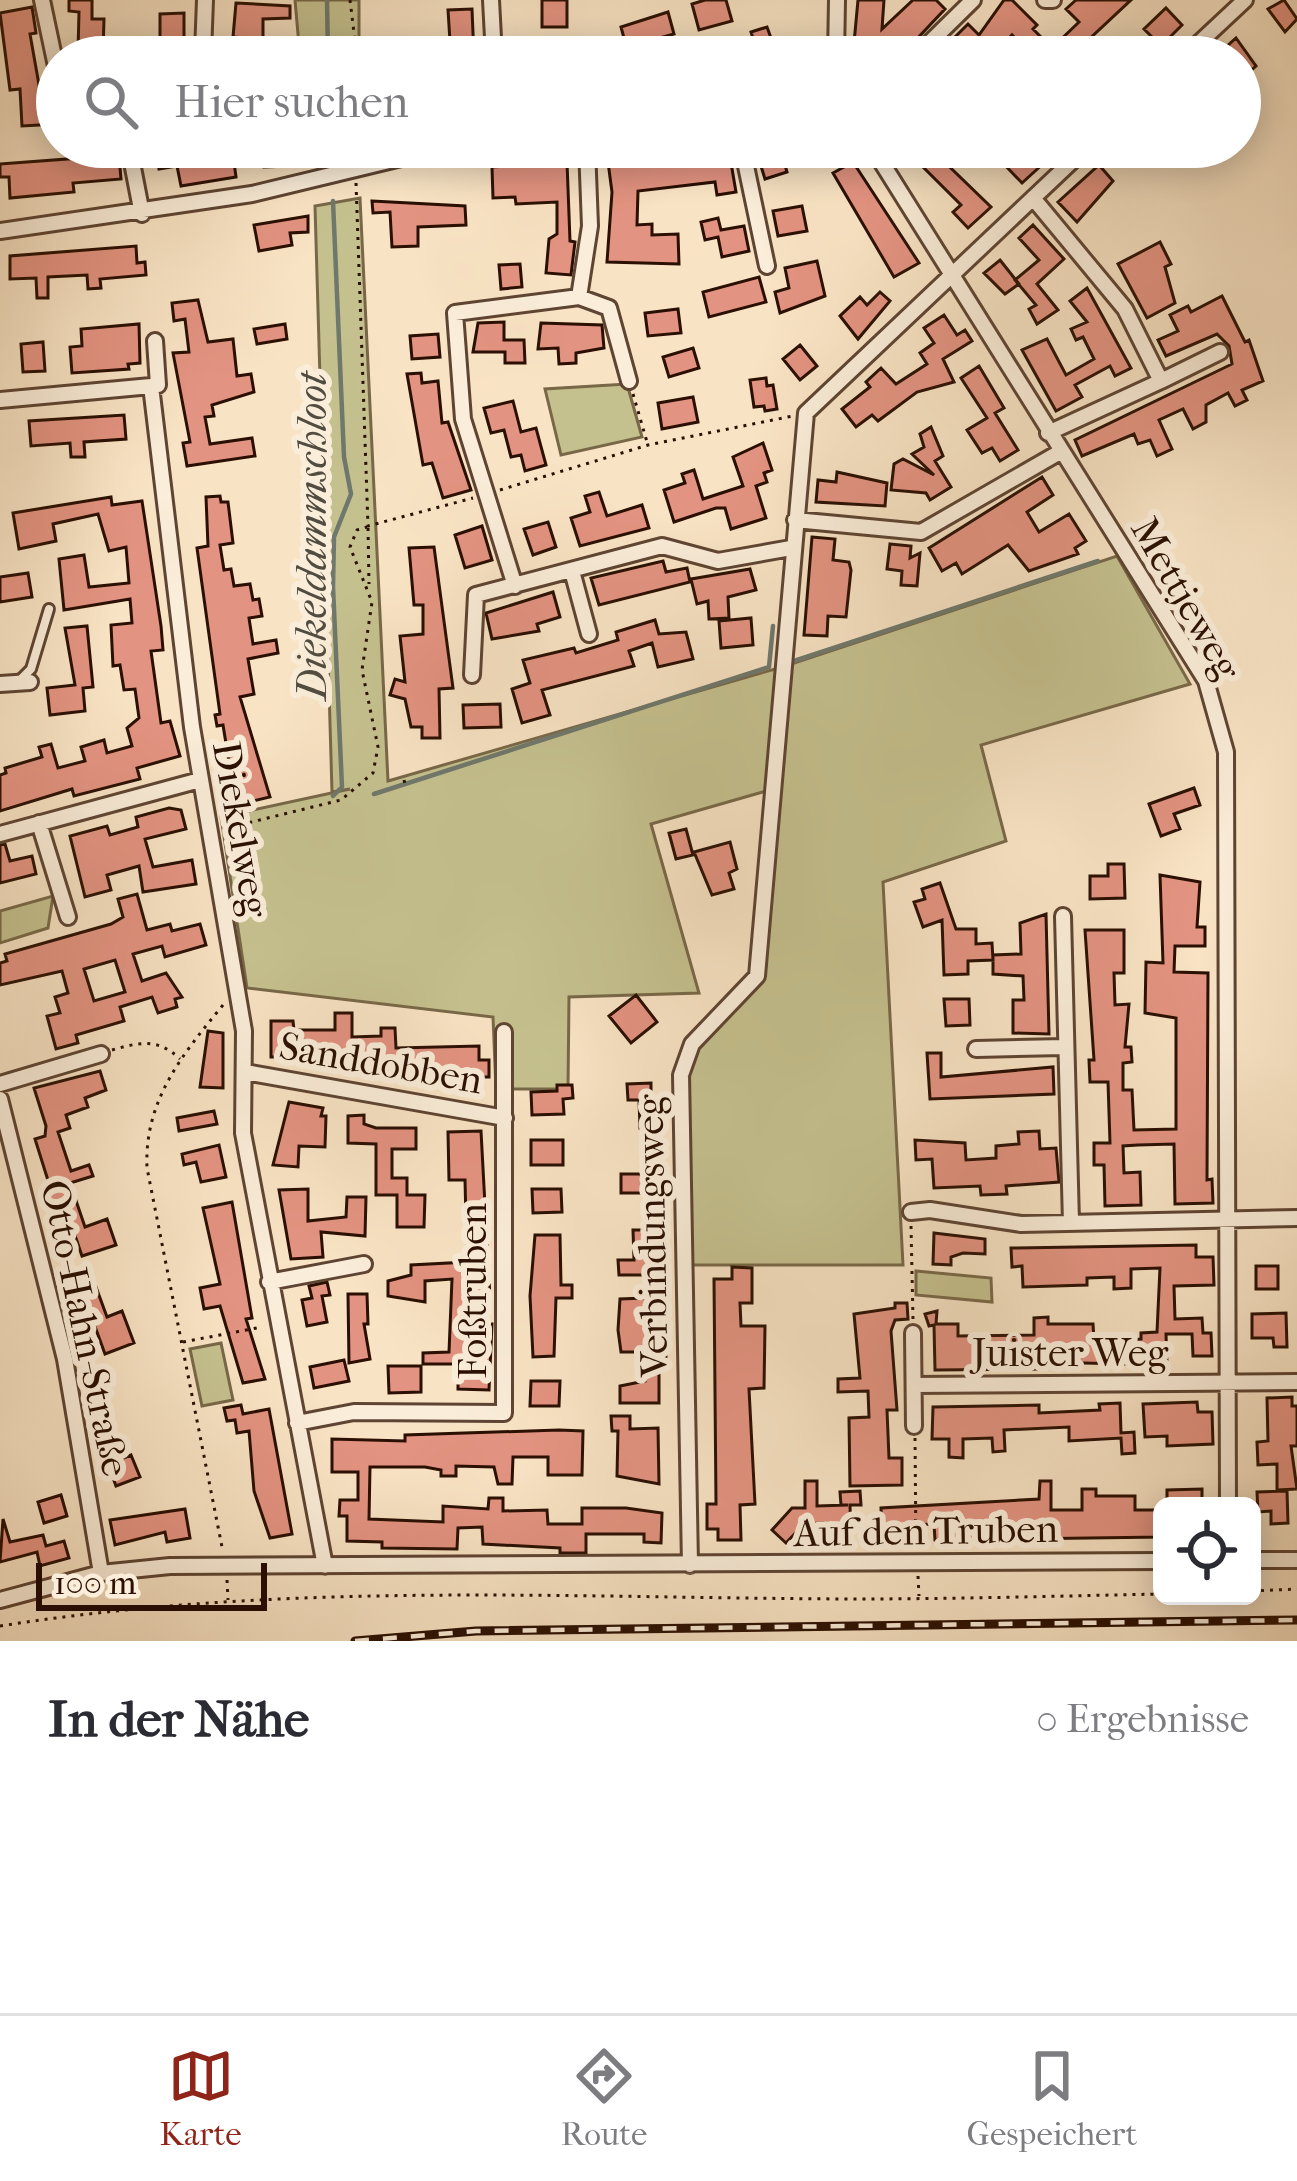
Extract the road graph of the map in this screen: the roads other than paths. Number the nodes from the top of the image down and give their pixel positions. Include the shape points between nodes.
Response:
1 (42, 0) edge
2 (205, 0) edge
3 (491, 0) edge
4 (837, 0) edge
5 (973, 0) edge
6 (1245, 0) edge
7 (50, 36) edge
8 (204, 36) edge
9 (493, 36) edge
10 (836, 36) edge
11 (936, 36) edge
12 (1206, 36) edge
13 (134, 168) edge
14 (364, 168) edge
15 (588, 168) edge
16 (746, 168) edge
17 (885, 168) edge
18 (1065, 168) edge
19 (1033, 198) junction
20 (142, 214) junction
21 (0, 231) edge
22 (766, 266) dead end
23 (948, 274) junction
24 (579, 298) junction
25 (155, 341) dead end
26 (1220, 352) dead end
27 (629, 381) road end
28 (1160, 381) junction
29 (151, 386) junction
30 (0, 400) edge
31 (1048, 433) junction
32 (1060, 452) junction
33 (795, 520) junction
34 (791, 548) junction
35 (572, 571) junction
36 (514, 586) junction
37 (50, 609) dead end
38 (589, 634) dead end
39 (472, 675) dead end
40 (15, 683) edge
41 (200, 780) junction
42 (39, 823) junction
43 (0, 834) edge
44 (1063, 916) dead end
45 (68, 917) dead end
46 (504, 1032) dead end
47 (1064, 1047) junction
48 (976, 1049) dead end
49 (100, 1054) road end
50 (245, 1072) junction
51 (0, 1084) edge
52 (0, 1099) edge
53 (505, 1118) junction
54 (911, 1212) road end
55 (1226, 1218) junction
56 (1297, 1218) edge
57 (1071, 1223) junction
58 (364, 1264) dead end
59 (269, 1282) junction
60 (913, 1333) road end
61 (1297, 1382) edge
62 (914, 1385) junction
63 (1226, 1385) junction
64 (297, 1423) junction
65 (914, 1426) road end
66 (1228, 1497) edge
67 (1261, 1560) edge
68 (1153, 1561) edge
69 (1297, 1561) edge
70 (690, 1565) junction
71 (325, 1566) junction
72 (101, 1573) junction
73 (0, 1600) edge

1 - 7 street
2 - 8 street
3 - 9 street
4 - 10 street
5 - 11 street
6 - 12 street
13 - 20 street
14 - 20 street
15 - 24 street via 590,226
16 - 22 street
17 - 23 street, Mettjeweg
18 - 19 street
19 - 23 street
19 - 28 street via 1125,309
20 - 21 street
23 - 31 street, Mettjeweg
23 - 33 street, Verbindungsweg via 806,413
24 - 27 street via 609,308
24 - 36 street via 455,313 463,419
25 - 29 street, Diekelweg via 158,385
26 - 28 street
28 - 31 street
29 - 30 street
29 - 41 street, Diekelweg
31 - 32 street, Mettjeweg
32 - 33 street via 921,532
32 - 55 street, Mettjeweg via 1206,681 1226,752
33 - 34 street, Verbindungsweg
34 - 35 street via 718,561 662,546
34 - 70 street, Verbindungsweg via 757,976 692,1044 681,1075
35 - 36 street
35 - 38 street
36 - 39 street via 476,595
37 - 40 lane via 31,669
41 - 42 street
41 - 50 street, Diekelweg
42 - 43 street
42 - 45 street
44 - 47 street
46 - 53 street, Foßtruben
47 - 48 street
47 - 57 street
49 - 51 street
50 - 53 street, Sanddobben
50 - 59 street, Diekelweg via 243,1133
52 - 72 street, Otto-Hahn-Straße via 65,1359
53 - 64 street, Foßtruben via 504,1413 354,1412
54 - 57 street
55 - 56 street
55 - 57 street
55 - 63 street, Mettjeweg
58 - 59 street
59 - 64 street, Diekelweg
60 - 62 street, Juister Weg
61 - 63 street, Juister Weg
62 - 63 street, Juister Weg
62 - 65 street, Juister Weg
63 - 66 street, Mettjeweg
64 - 71 street, Diekelweg
67 - 69 street
68 - 70 street, Auf den Truben
70 - 71 street
71 - 72 street
72 - 73 street

